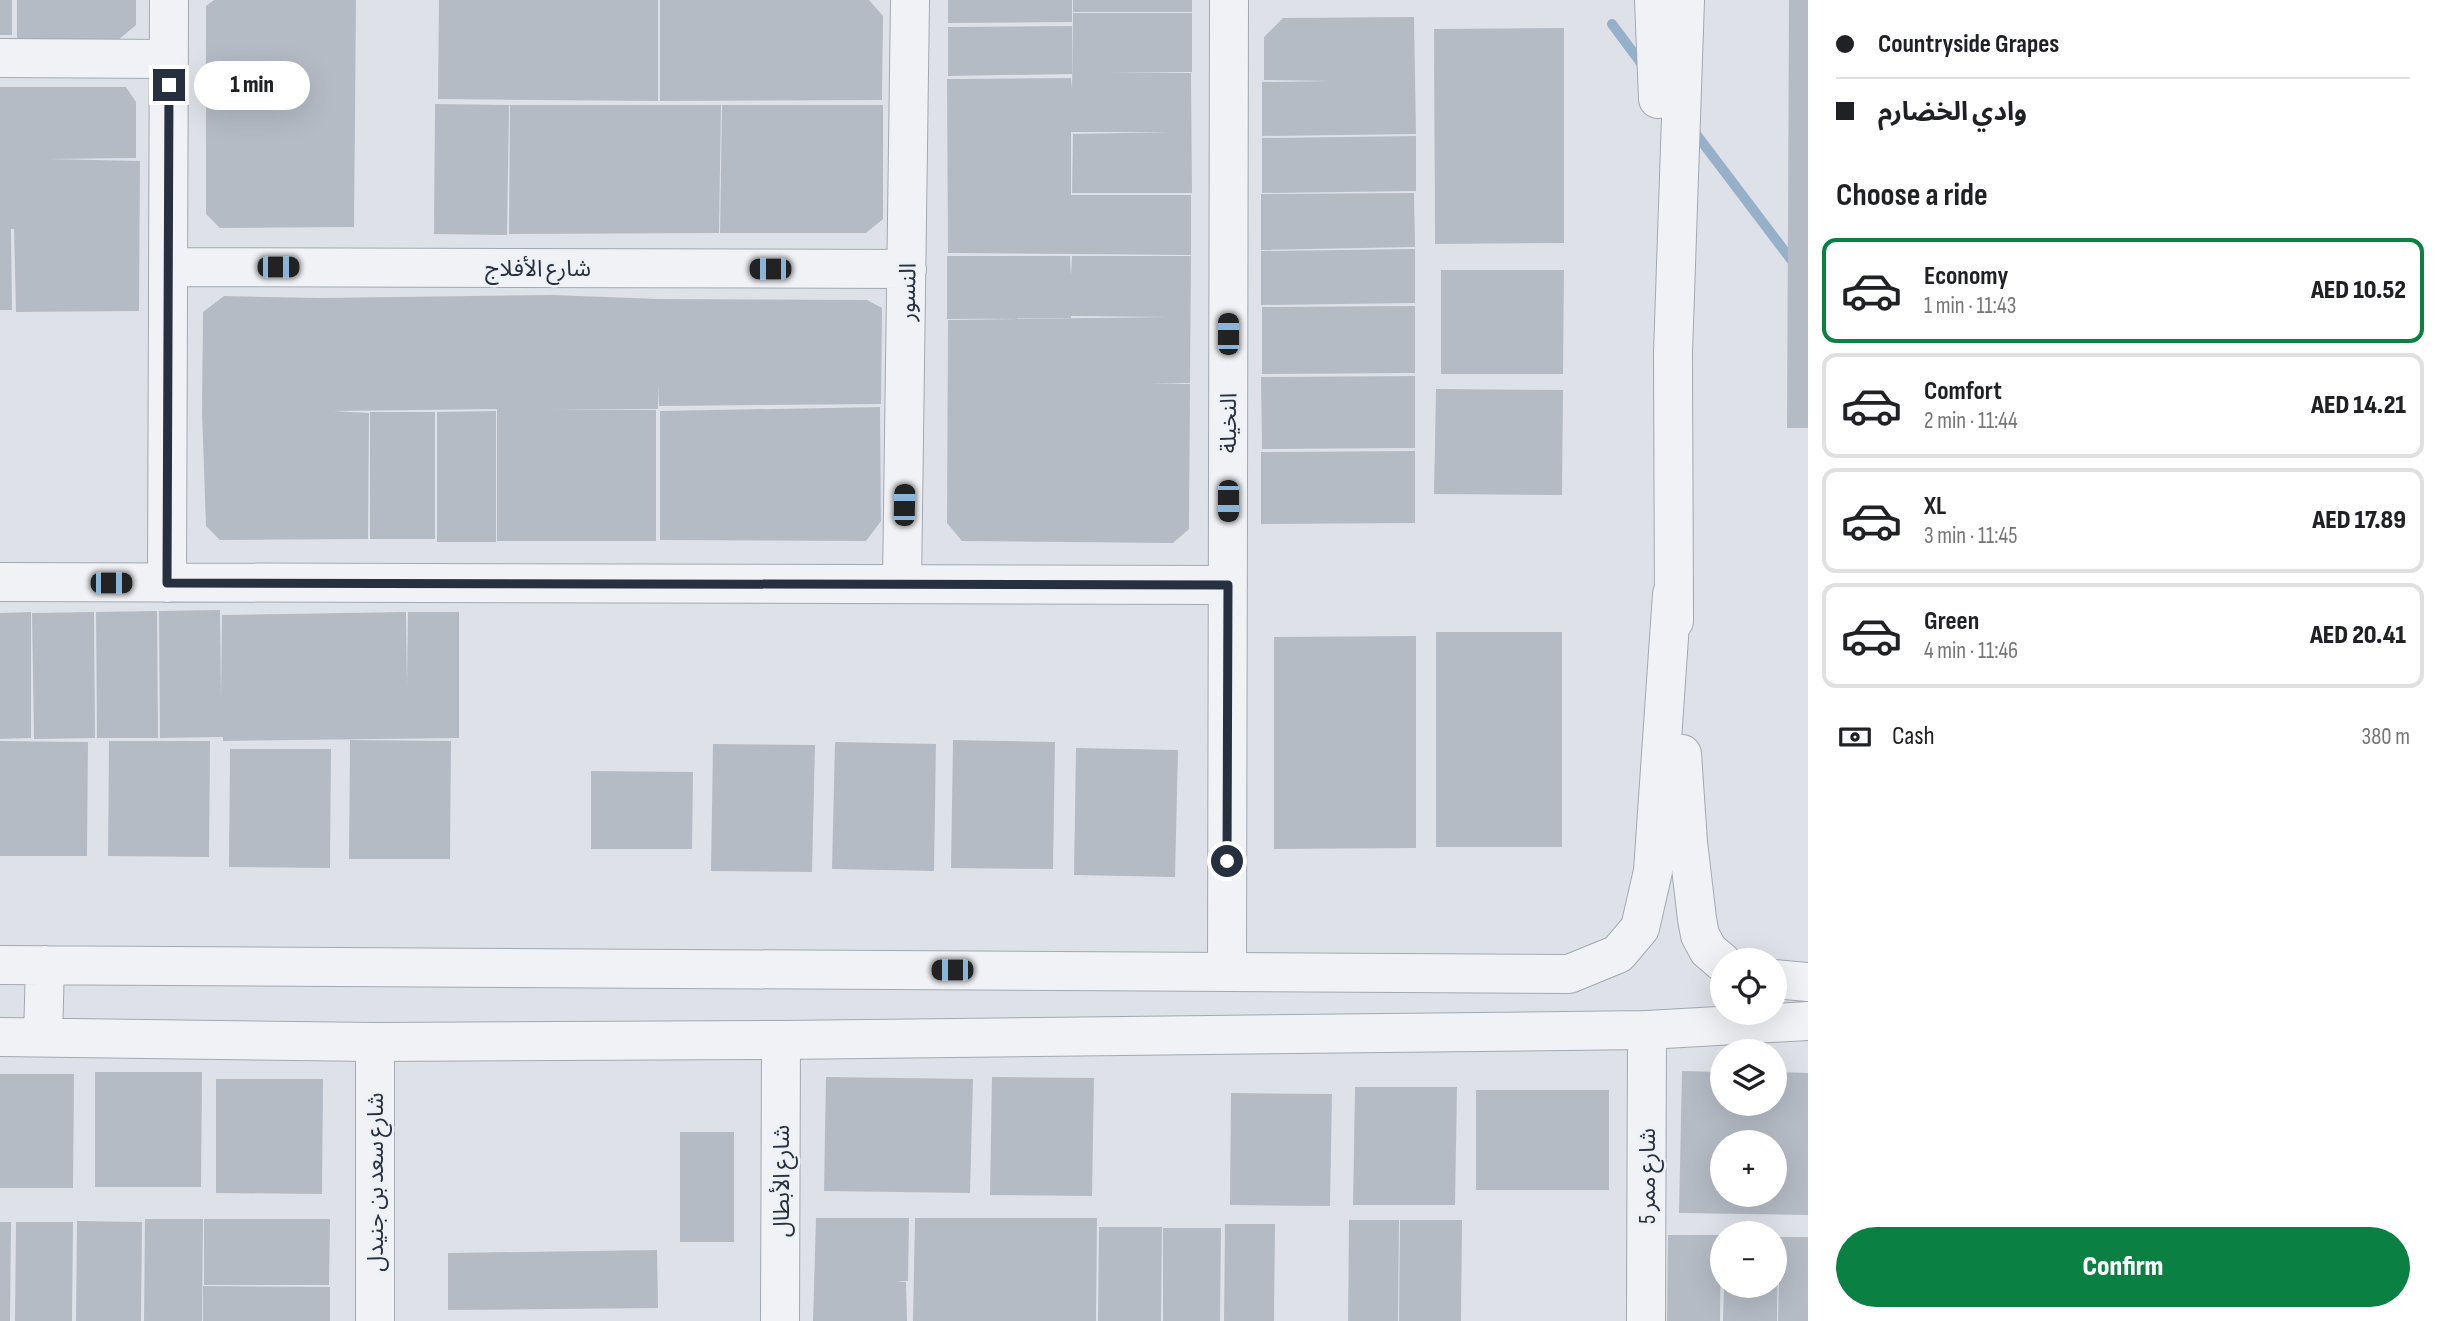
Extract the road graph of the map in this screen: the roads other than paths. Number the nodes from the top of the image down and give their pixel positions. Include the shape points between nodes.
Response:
1 (169, 0) edge
2 (910, 0) edge
3 (1229, 0) edge
4 (1654, 0) edge
5 (1685, 0) edge
6 (0, 58) edge
7 (169, 60) junction
8 (169, 267) junction
9 (907, 269) junction
10 (1673, 353) junction
11 (0, 582) edge
12 (167, 583) junction
13 (902, 584) junction
14 (1228, 585) junction
15 (1672, 594) junction
16 (1710, 949) edge
17 (0, 965) edge
18 (44, 965) junction
19 (1227, 972) junction
20 (1787, 980) edge
21 (1808, 982) edge
22 (1808, 1021) edge
23 (1647, 1030) junction
24 (0, 1037) edge
25 (43, 1037) junction
26 (781, 1040) junction
27 (374, 1042) junction
28 (375, 1321) edge
29 (780, 1321) edge
30 (1646, 1321) edge

1 - 7 street
2 - 9 street, النسور
3 - 14 street, النخيلة
4 - 10 street
5 - 10 street
6 - 7 street
7 - 8 street
8 - 9 street, شارع الأفلاج
8 - 12 street
9 - 13 street, النسور
10 - 15 street
11 - 12 street
12 - 13 street
13 - 14 street
14 - 19 street, النخيلة
15 - 16 street via 1688,842 1700,934
15 - 19 street via 1653,871 1640,928 1618,954 1569,974
17 - 18 street
18 - 19 street
18 - 25 street
20 - 21 street
22 - 23 street
23 - 26 street
23 - 30 street, شارع ممر 5
24 - 25 street
25 - 27 street
26 - 27 street
26 - 29 street, شارع الأبطال
27 - 28 street, شارع سعد بن جنيدل

